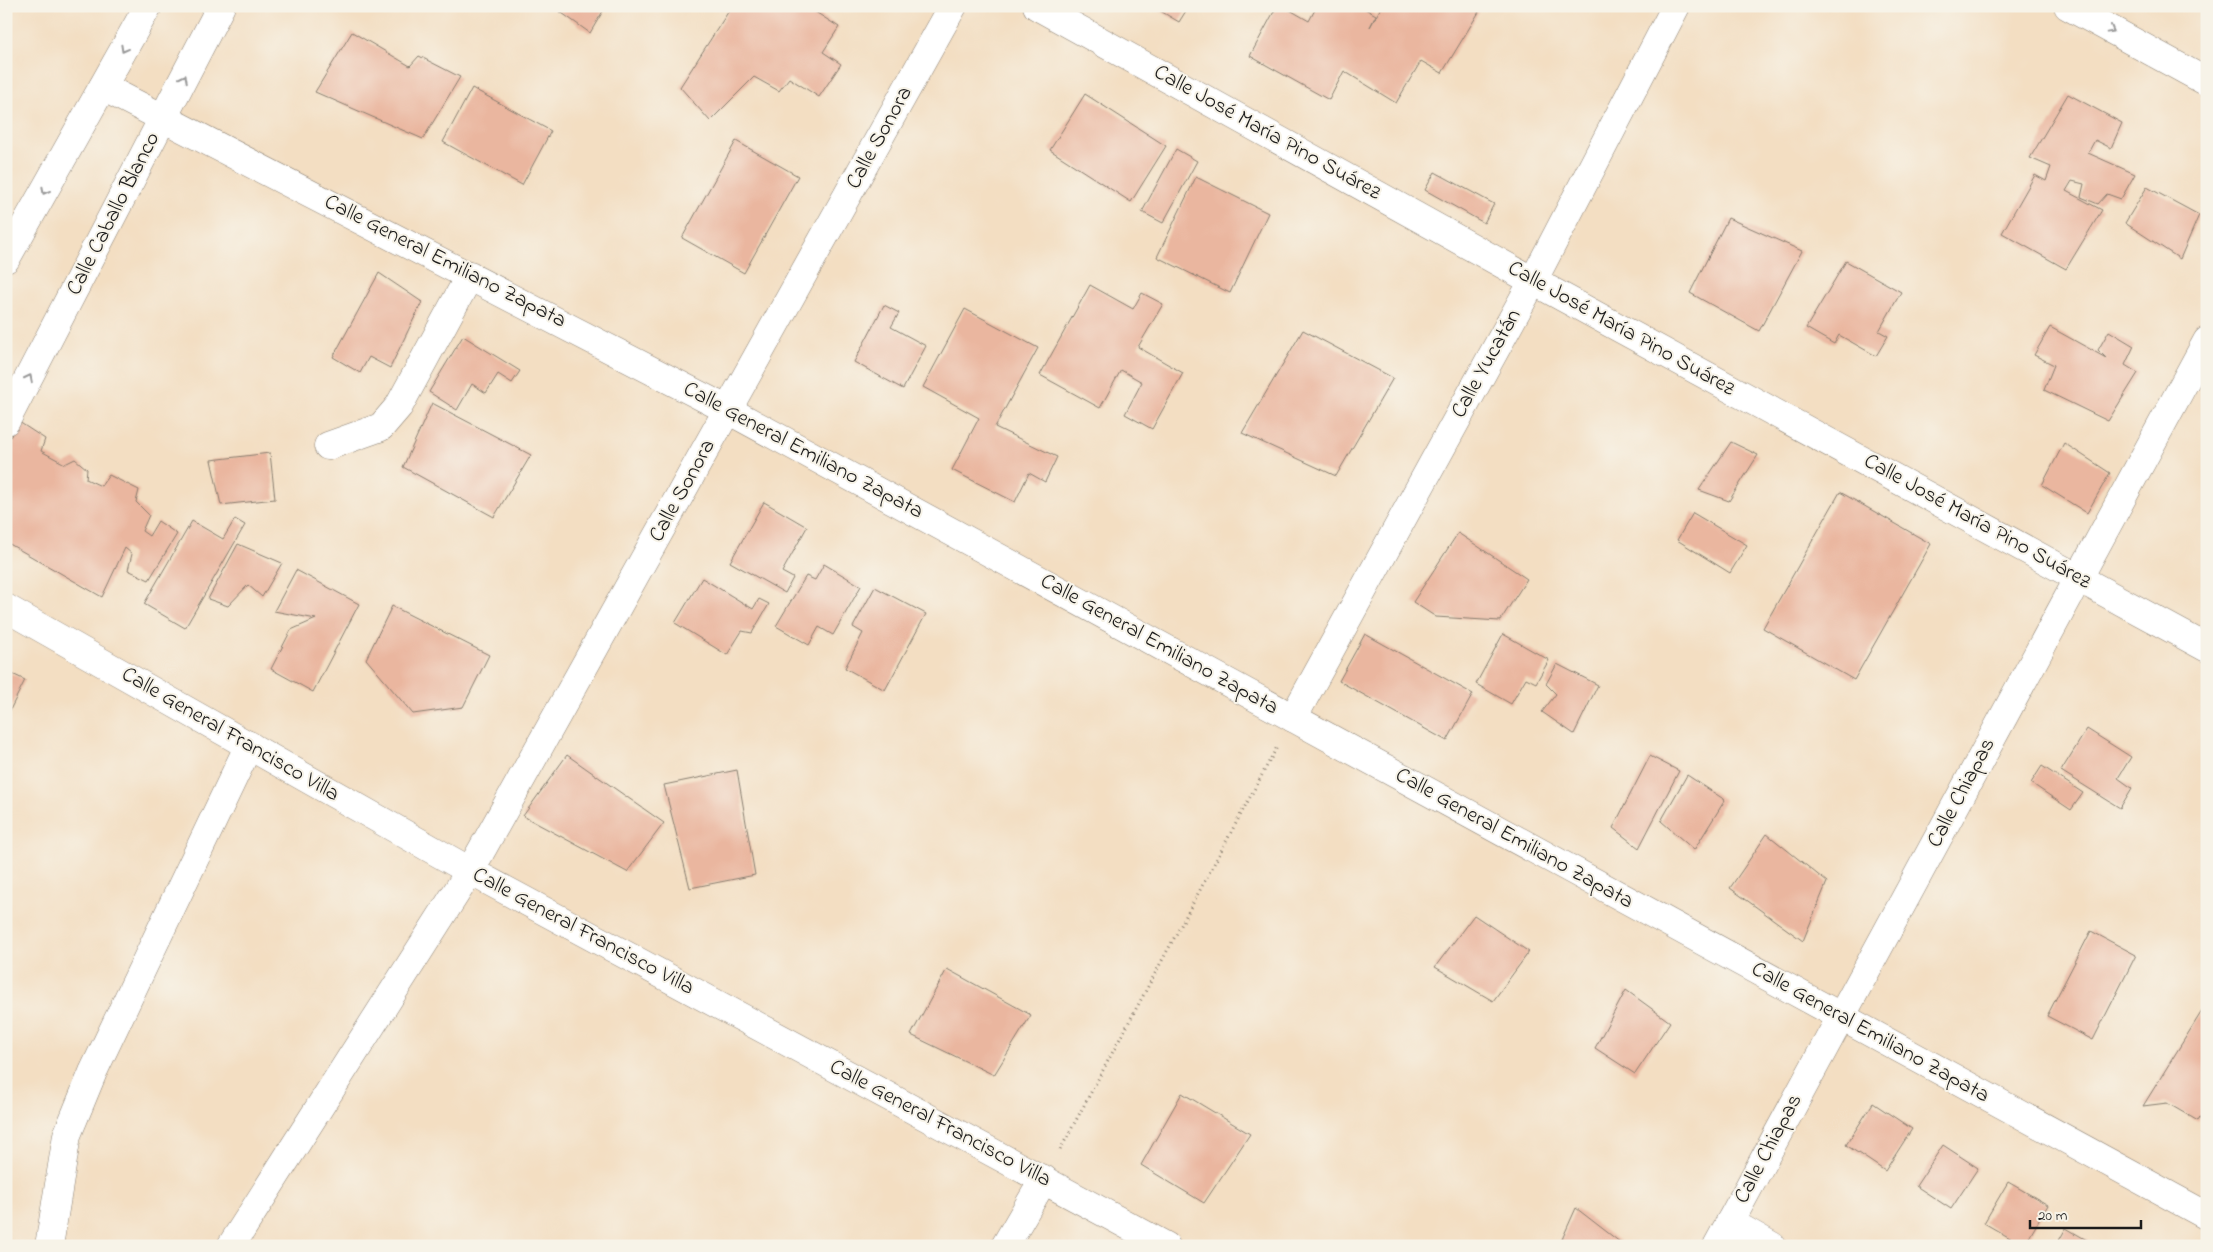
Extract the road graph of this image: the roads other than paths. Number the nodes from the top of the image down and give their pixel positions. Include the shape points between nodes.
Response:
1 (148, 6) edge
2 (220, 6) edge
3 (953, 6) edge
4 (1037, 6) edge
5 (1676, 6) edge
6 (2068, 6) edge
7 (2207, 82) edge
8 (103, 87) junction
9 (164, 117) junction
10 (6, 259) edge
11 (470, 275) junction
12 (1533, 280) junction
13 (2207, 341) edge
14 (728, 410) junction
15 (6, 421) edge
16 (328, 446) dead end
17 (2079, 578) junction
18 (6, 608) edge
19 (2207, 648) edge
20 (1293, 718) junction
21 (249, 745) junction
22 (470, 871) junction
23 (1841, 1017) junction
24 (1044, 1180) junction
25 (2207, 1216) edge
26 (1730, 1222) junction
27 (49, 1246) edge
28 (231, 1246) edge
29 (1004, 1246) edge
30 (1166, 1246) edge
31 (1717, 1246) edge
32 (1772, 1246) edge

1 -> 8 street
9 -> 2 street, Calle Caballo Blanco
3 - 14 street, Calle Sonora
4 - 12 street, Calle José María Pino Suárez
5 - 12 street, Calle Yucatán
6 -> 7 street
8 - 9 street, Calle General Emiliano Zapata
8 -> 10 street
9 - 11 street, Calle General Emiliano Zapata
15 -> 9 street, Calle Caballo Blanco
11 - 14 street, Calle General Emiliano Zapata
11 - 16 street via 399,406 381,427
12 - 17 street, Calle José María Pino Suárez
12 - 20 street, Calle Yucatán
13 - 17 street, Calle Chiapas
14 - 20 street, Calle General Emiliano Zapata
14 - 22 street, Calle Sonora
17 - 19 street, Calle José María Pino Suárez
17 - 23 street, Calle Chiapas
18 - 21 street, Calle General Francisco Villa
20 - 23 street, Calle General Emiliano Zapata
21 - 22 street, Calle General Francisco Villa
21 - 27 street via 93,1072 67,1136
22 - 24 street, Calle General Francisco Villa
22 - 28 street, Calle Sonora
23 - 25 street, Calle General Emiliano Zapata
23 - 26 street, Calle Chiapas
24 - 29 street
24 - 30 street, Calle General Francisco Villa
26 - 31 street, Calle Chiapas
26 - 32 street

